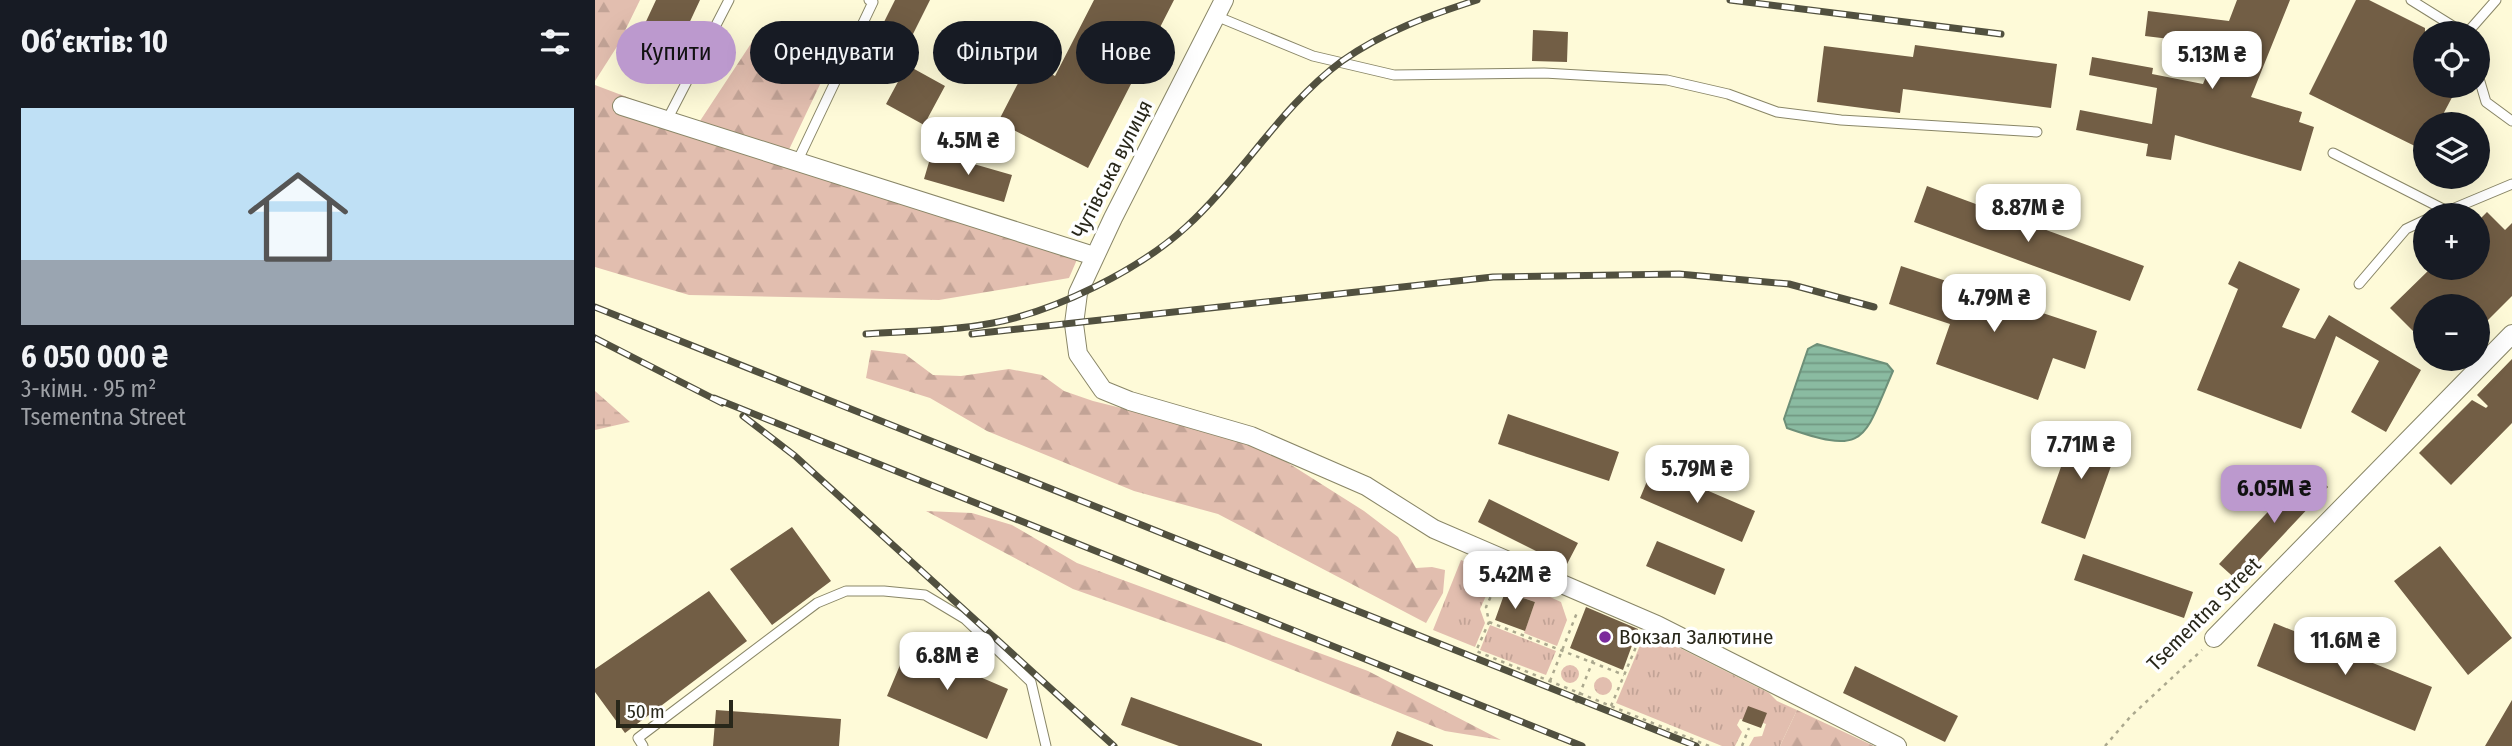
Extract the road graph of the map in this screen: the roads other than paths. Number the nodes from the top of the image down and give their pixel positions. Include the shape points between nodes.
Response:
1 (729, 0) edge
2 (869, 0) edge
3 (2411, 0) edge
4 (2496, 0) edge
5 (1220, 8) edge
6 (2446, 21) edge
7 (2477, 21) edge
8 (2485, 98) edge
9 (622, 106) dead end
10 (667, 120) junction
11 (2512, 121) edge
12 (2038, 132) dead end
13 (2333, 153) dead end
14 (797, 162) junction
15 (2512, 184) edge
16 (2424, 203) edge
17 (2466, 203) edge
18 (2413, 226) edge
19 (1094, 256) junction
20 (2358, 284) dead end
21 (2512, 334) edge
22 (2214, 638) road end
23 (643, 746) edge
24 (1046, 746) edge
25 (1897, 746) edge

1 - 10 lane
2 - 14 lane via 873,2
3 - 6 lane
4 - 7 lane
5 - 12 lane via 1313,56 1394,75 1544,73 1667,80 1777,111 1841,120
5 - 19 street, Чутівська вулиця
8 - 11 lane
9 - 10 street, Чутівська вулиця
10 - 14 street, Чутівська вулиця
13 - 16 lane
14 - 19 street, Чутівська вулиця
15 - 17 lane
18 - 20 lane
19 - 25 street via 1078,293 1075,336 1078,354 1103,390 1251,436 1366,486 1434,528 1647,620
21 - 22 street, Tsementna Street
23 - 24 lane via 638,738 817,603 846,591 925,595 965,619 1031,682

